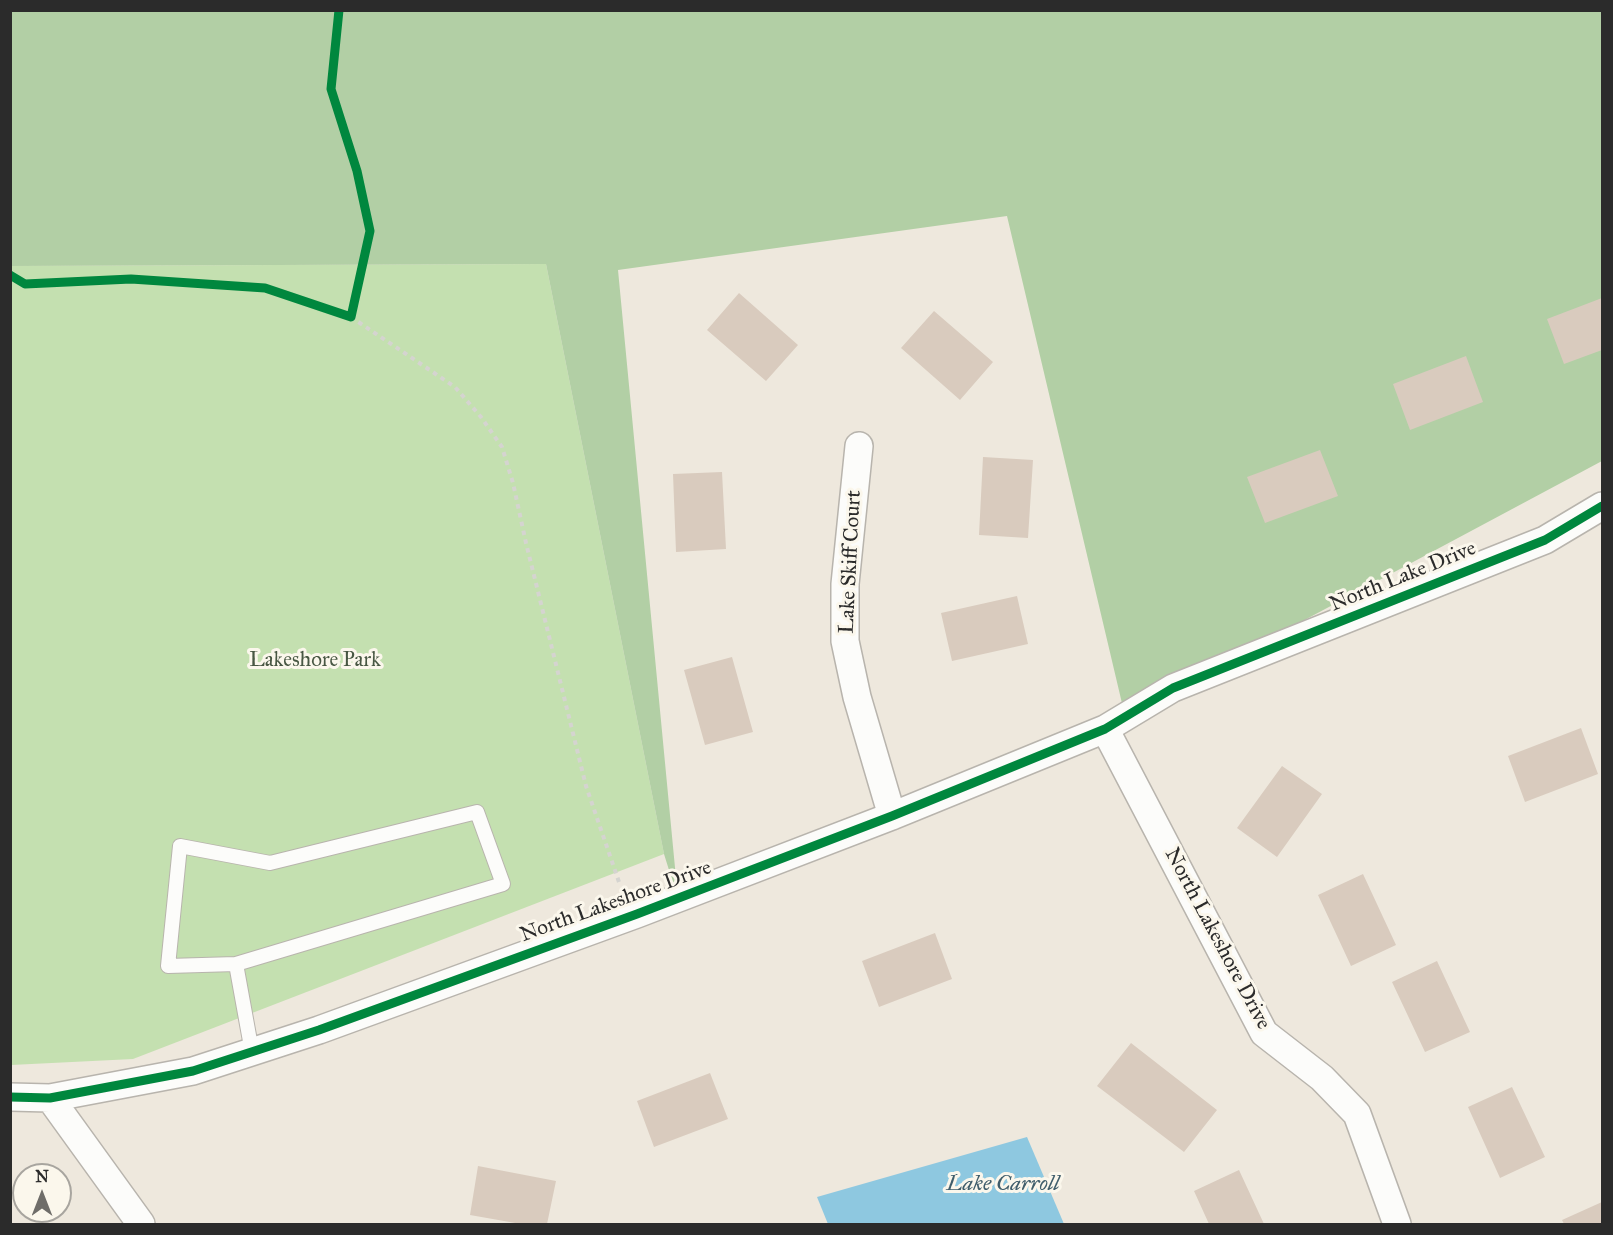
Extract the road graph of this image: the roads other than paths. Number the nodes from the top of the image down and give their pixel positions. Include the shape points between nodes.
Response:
1 (859, 446) dead end
2 (1602, 506) edge
3 (1212, 672) joint
4 (1105, 729) junction
5 (892, 816) junction
6 (236, 964) junction
7 (252, 1052) junction
8 (10, 1097) edge
9 (50, 1098) junction
10 (141, 1224) edge
11 (1397, 1224) edge

1 - 5 street, Lake Skiff Court via 845,584 845,641 856,697
2 - 3 street, North Lake Drive via 1545,540
3 - 4 street, North Lakeshore Drive via 1173,688
4 - 5 street, North Lakeshore Drive
4 - 11 street, North Lakeshore Drive via 1264,1033 1322,1078 1357,1114
5 - 7 street, North Lakeshore Drive via 637,915
6 - 6 lane via 502,884 477,812 270,862 180,846 168,966
6 - 7 lane
7 - 9 street, North Lakeshore Drive via 192,1071
8 - 9 street, North Lakeshore Drive
9 - 10 street

